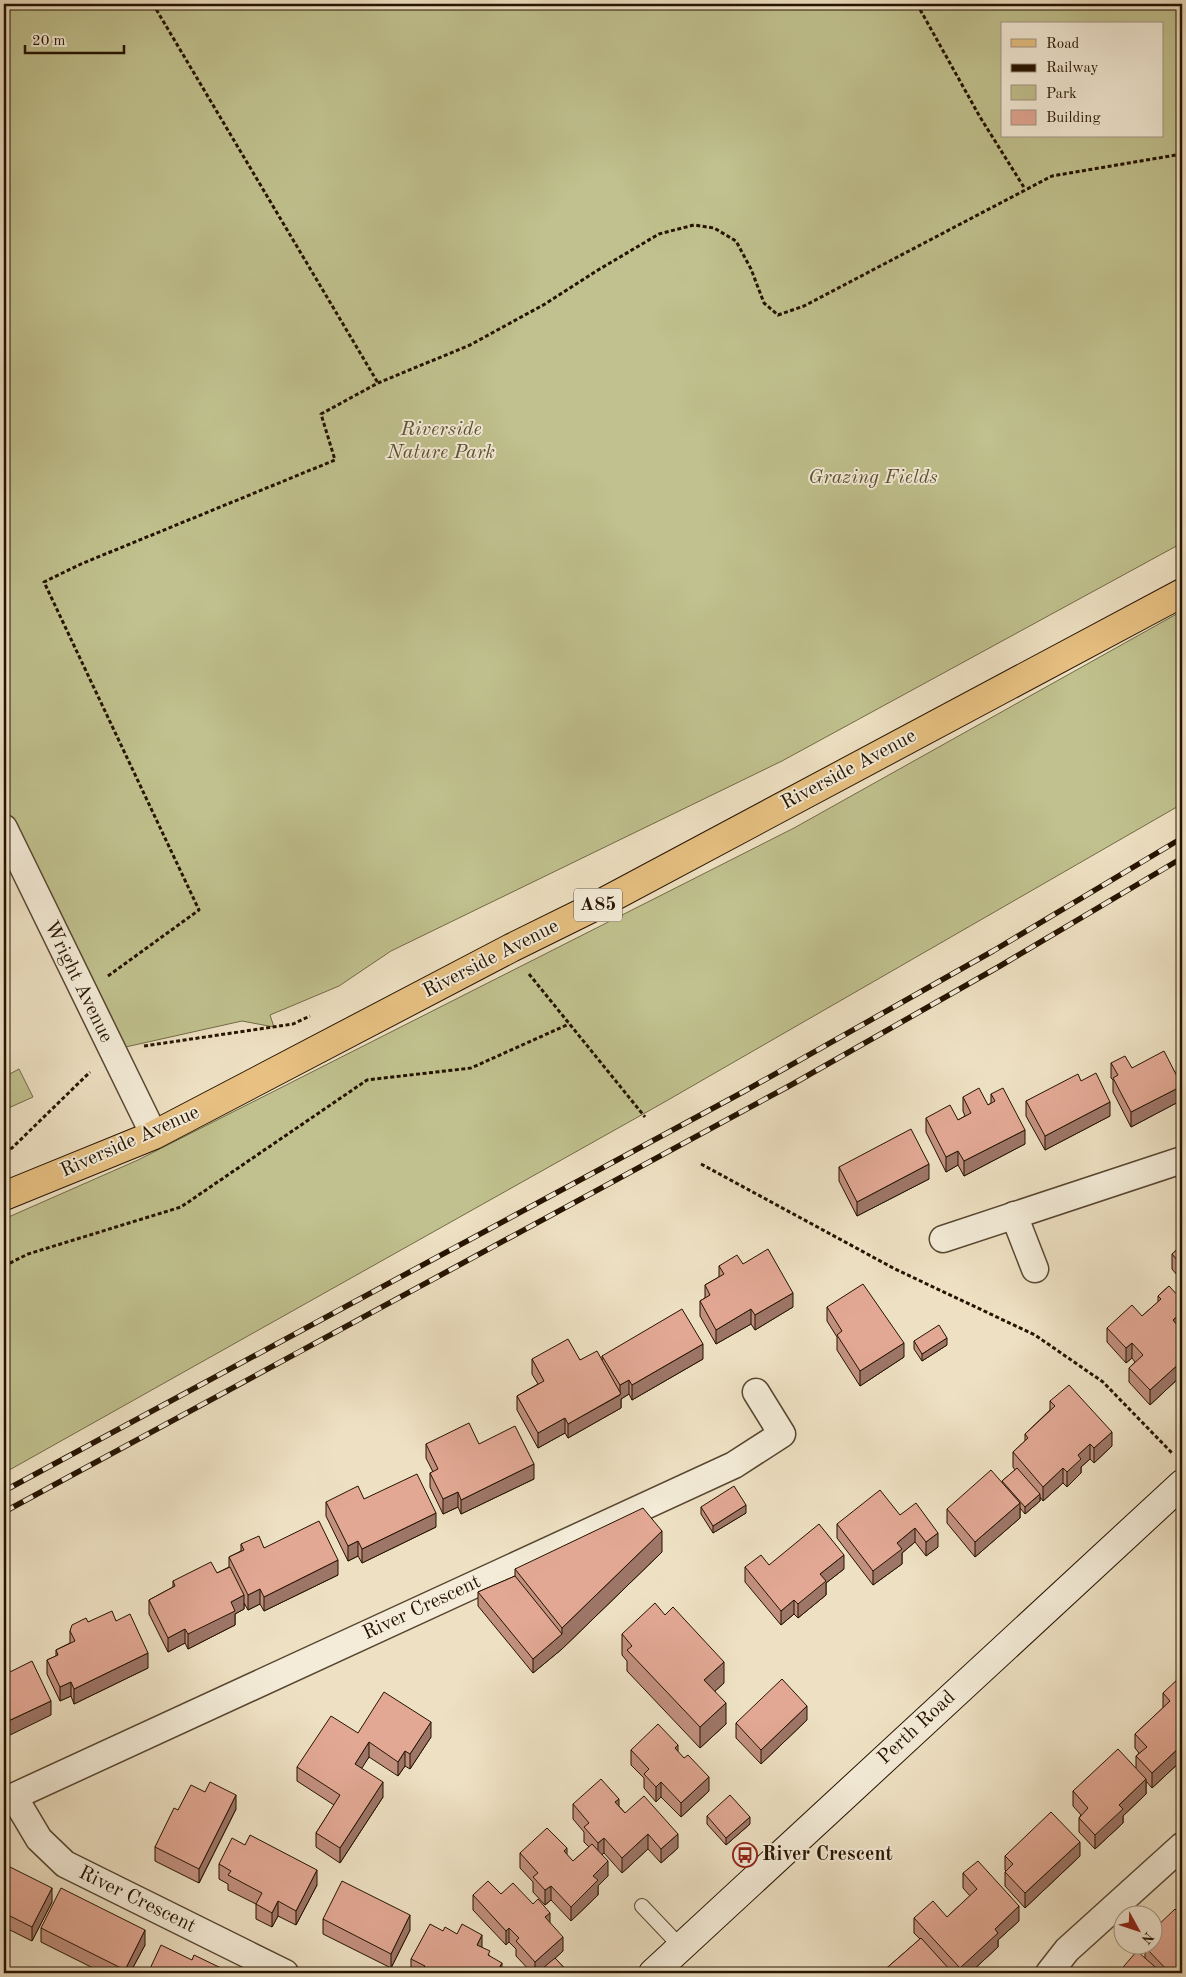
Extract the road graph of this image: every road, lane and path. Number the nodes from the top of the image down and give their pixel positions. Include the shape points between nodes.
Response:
1 (153, 4) edge
2 (917, 4) edge
3 (1182, 154) edge
4 (1026, 189) junction
5 (378, 383) junction
6 (1182, 593) edge
7 (4, 828) edge
8 (511, 948) junction
9 (84, 994) junction
10 (317, 1012) dead end
11 (569, 1024) junction
12 (112, 1050) junction
13 (645, 1117) dead end
14 (154, 1135) junction
15 (4, 1152) edge
16 (1182, 1160) edge
17 (701, 1164) dead end
18 (4, 1196) edge
19 (1014, 1215) junction
20 (943, 1239) dead end
21 (4, 1266) edge
22 (1035, 1269) dead end
23 (756, 1392) dead end
24 (1176, 1457) dead end
25 (1182, 1484) edge
26 (9, 1799) edge
27 (1182, 1846) edge
28 (642, 1906) dead end
29 (681, 1947) junction
30 (285, 1973) edge
31 (653, 1973) edge
32 (1049, 1973) edge

1 - 5 path
2 - 4 path via 980,118
3 - 4 path via 1052,176
4 - 5 path via 804,306 778,315 764,303 736,241 714,228 694,225 659,234 545,304 470,345
5 - 9 path via 321,414 335,460 44,582 199,910
6 - 8 main road, Riverside Avenue / A85 via 596,906
7 - 9 street, Wright Avenue
8 - 11 path
8 - 14 main road, Riverside Avenue / A85
9 - 12 street, Wright Avenue
10 - 12 path via 293,1024
11 - 13 path
11 - 21 path via 471,1068 367,1080 181,1207 28,1254
12 - 14 street, Wright Avenue
12 - 15 path via 12,1148
14 - 18 main road, Riverside Avenue / A85
16 - 19 street
17 - 24 path via 895,1269 1034,1335 1103,1382
19 - 20 street
19 - 22 street
23 - 26 street, River Crescent via 782,1434 734,1465
25 - 29 street, Perth Road
26 - 30 street, River Crescent via 39,1839 65,1864
27 - 32 street via 1067,1950
28 - 29 lane
29 - 31 street, Perth Road

